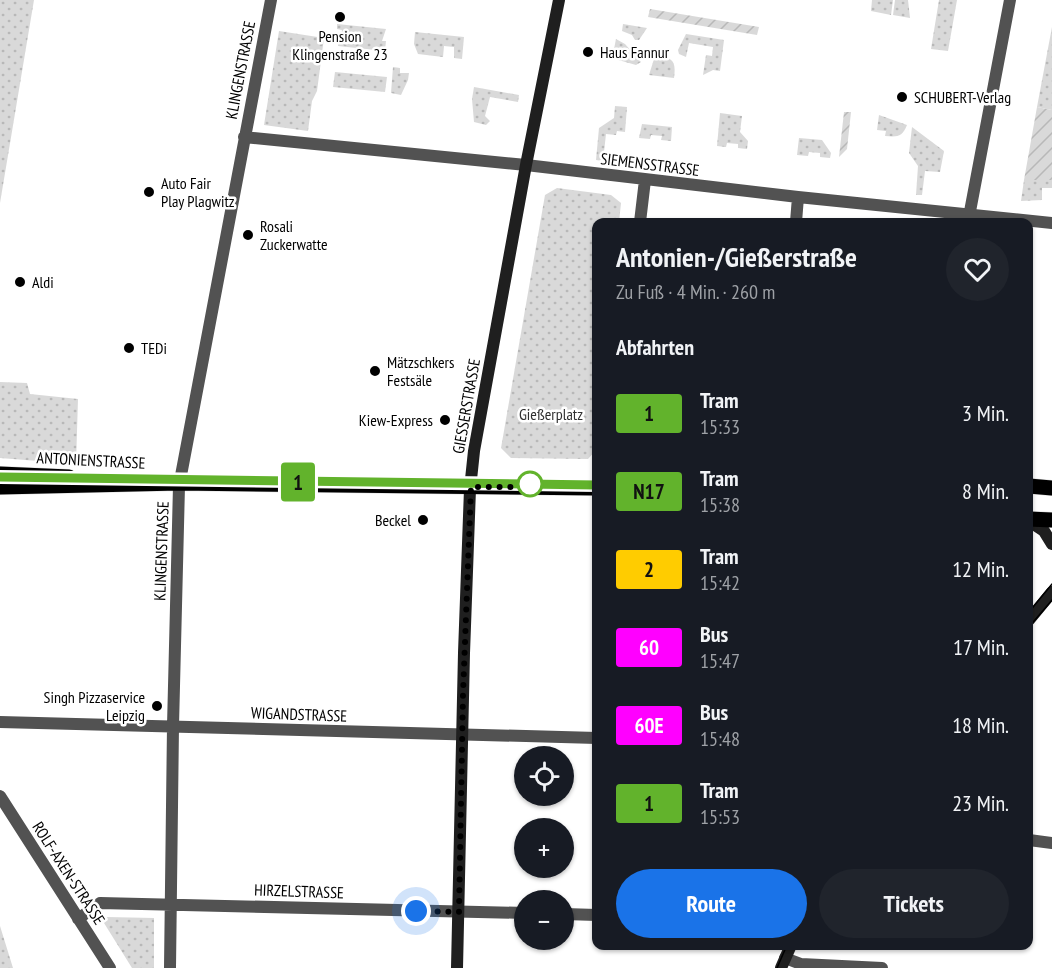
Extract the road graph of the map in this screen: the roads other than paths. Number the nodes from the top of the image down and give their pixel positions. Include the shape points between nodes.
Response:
1 (270, 0) edge
2 (559, 0) edge
3 (1010, 0) edge
4 (244, 137) junction
5 (526, 165) junction
6 (645, 180) junction
7 (798, 197) junction
8 (640, 218) edge
9 (796, 218) edge
10 (961, 218) edge
11 (969, 218) edge
12 (1033, 222) edge
13 (1052, 223) edge
14 (0, 474) edge
15 (179, 483) junction
16 (0, 486) edge
17 (1033, 486) edge
18 (471, 487) junction
19 (592, 488) edge
20 (1052, 488) edge
21 (1033, 520) edge
22 (1052, 520) edge
23 (1033, 523) edge
24 (1052, 544) edge
25 (1052, 592) edge
26 (1033, 615) edge
27 (0, 722) edge
28 (172, 726) junction
29 (462, 735) junction
30 (592, 738) edge
31 (0, 796) edge
32 (1033, 841) edge
33 (1052, 843) edge
34 (171, 904) junction
35 (459, 912) junction
36 (514, 913) edge
37 (574, 914) edge
38 (592, 915) edge
39 (78, 919) junction
40 (783, 963) edge
41 (110, 968) edge
42 (170, 968) edge
43 (457, 968) edge
44 (882, 968) edge

1 - 4 street, KLINGENSTRASSE
2 - 5 street, GIESSERSTRASSE
3 - 11 street
4 - 5 street, SIEMENSSTRASSE
4 - 15 street, KLINGENSTRASSE
5 - 6 street, SIEMENSSTRASSE
5 - 18 street, GIESSERSTRASSE via 474,451
6 - 7 street, SIEMENSSTRASSE
6 - 8 street
7 - 9 street
7 - 10 street, SIEMENSSTRASSE
12 - 13 street, SIEMENSSTRASSE
14 - 15 main road, ANTONIENSTRASSE
15 - 16 main road, ANTONIENSTRASSE
15 - 18 main road, ANTONIENSTRASSE
15 - 28 street, KLINGENSTRASSE
17 - 20 main road
18 - 19 main road, ANTONIENSTRASSE
18 - 29 street, GIESSERSTRASSE
21 - 22 main road
23 - 24 street
25 - 26 street
27 - 28 street, WIGANDSTRASSE
28 - 29 street, WIGANDSTRASSE
28 - 34 street, KLINGENSTRASSE
29 - 30 street, WIGANDSTRASSE
29 - 35 street, GIESSERSTRASSE
31 - 39 street, ROLF-AXEN-STRASSE
32 - 33 street
34 - 35 street, HIRZELSTRASSE
34 - 39 street, HIRZELSTRASSE via 100,903
34 - 42 street, KLINGENSTRASSE
35 - 36 street, HIRZELSTRASSE
35 - 43 street, GIESSERSTRASSE
37 - 38 street
39 - 41 street, ROLF-AXEN-STRASSE
40 - 44 street

